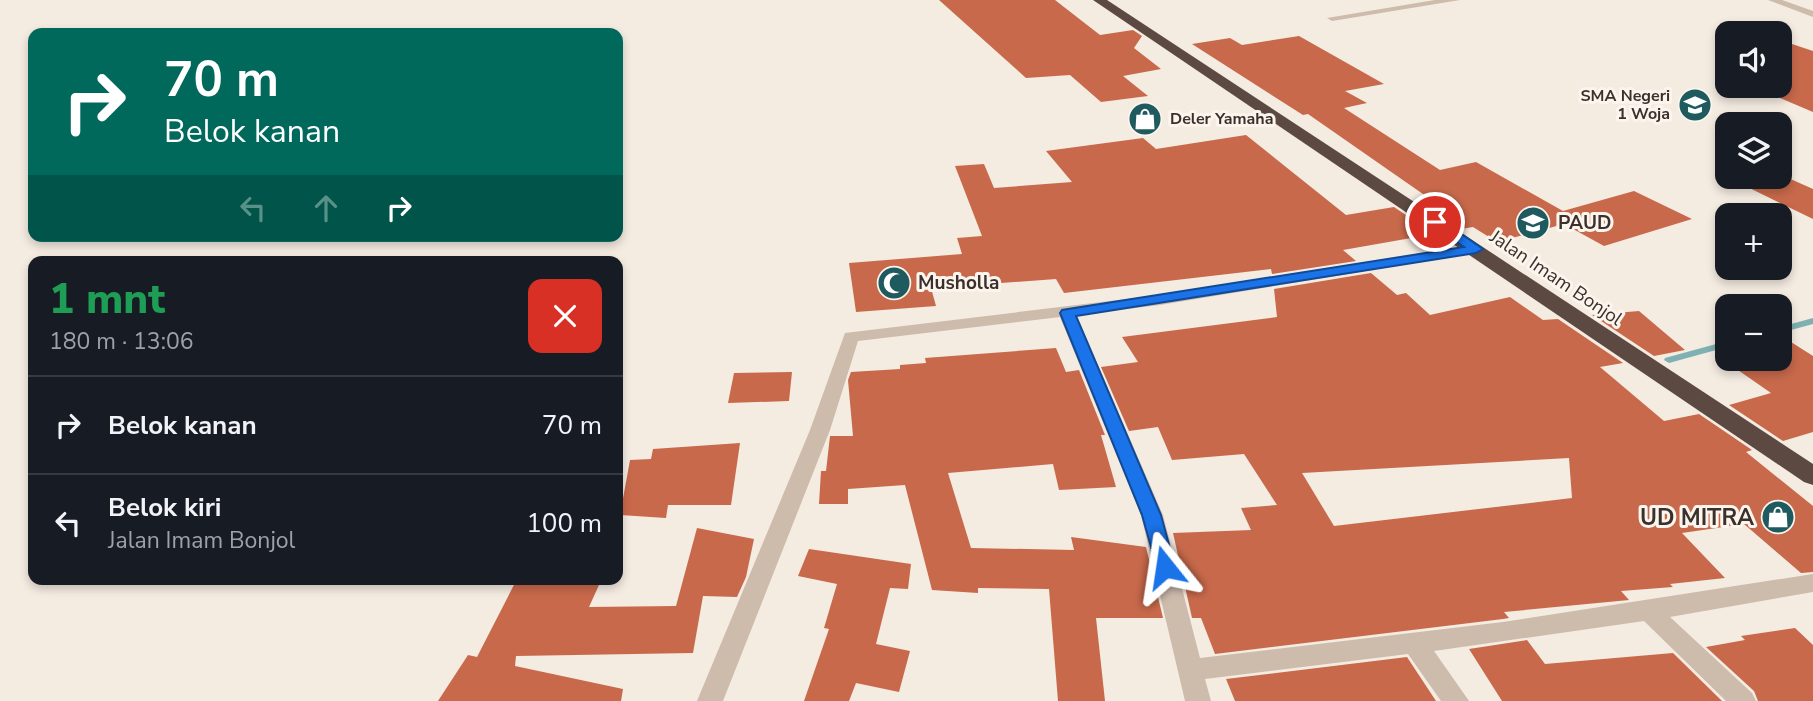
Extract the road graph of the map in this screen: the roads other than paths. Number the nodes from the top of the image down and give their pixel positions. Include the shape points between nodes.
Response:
1 (1099, 0) edge
2 (1455, 0) edge
3 (1773, 0) edge
4 (1813, 14) edge
5 (1332, 18) dead end
6 (1476, 249) junction
7 (1067, 313) junction
8 (1813, 476) edge
9 (1813, 583) edge
10 (1650, 612) junction
11 (1415, 645) junction
12 (1192, 670) junction
13 (710, 701) edge
14 (1198, 701) edge
15 (1456, 701) edge
16 (1743, 701) edge

1 - 6 highway, Jalan Imam Bonjol
2 - 5 street
3 - 4 street
6 - 7 street
6 - 8 highway, Jalan Imam Bonjol
7 - 12 street via 1152,515
7 - 13 street via 850,338 820,430
9 - 10 street
10 - 11 street
10 - 16 street
11 - 12 street
11 - 15 street
12 - 14 street

